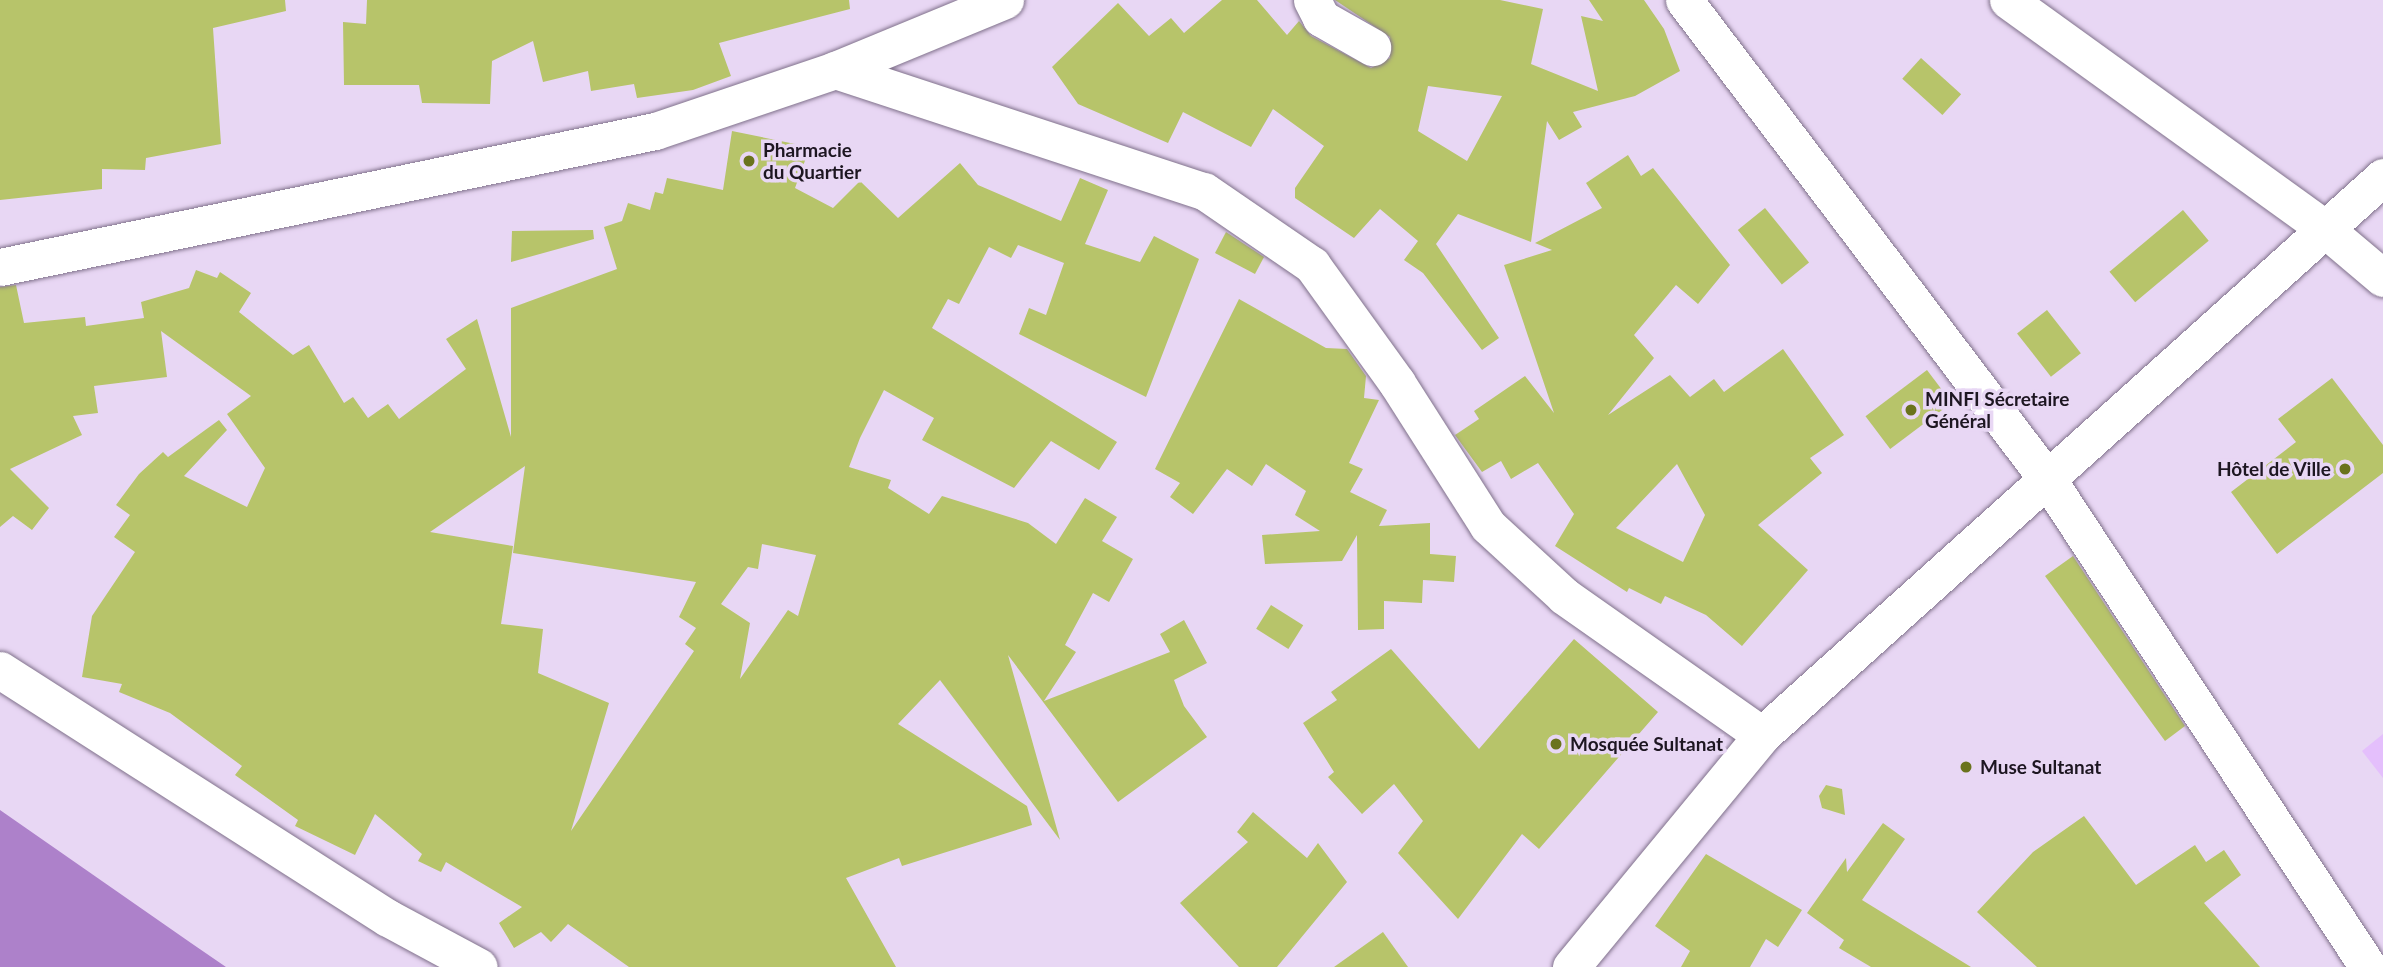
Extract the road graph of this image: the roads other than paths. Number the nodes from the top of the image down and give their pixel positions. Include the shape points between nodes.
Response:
1 (1005, 0) edge
2 (1312, 0) edge
3 (1684, 0) edge
4 (2008, 0) edge
5 (1372, 47) dead end
6 (835, 70) junction
7 (2383, 177) edge
8 (2325, 229) junction
9 (0, 267) edge
10 (2383, 278) edge
11 (2048, 480) junction
12 (0, 670) edge
13 (1762, 735) junction
14 (479, 967) edge
15 (1571, 967) edge
16 (2368, 967) edge

1 - 6 street
2 - 5 street via 1321,18
3 - 11 street
4 - 8 street
6 - 9 street via 655,131
6 - 13 street via 1204,191 1312,265 1397,383 1488,526 1564,596
7 - 8 street
8 - 10 street
8 - 11 street
11 - 13 street
11 - 16 street
12 - 14 street via 388,918
13 - 15 street

